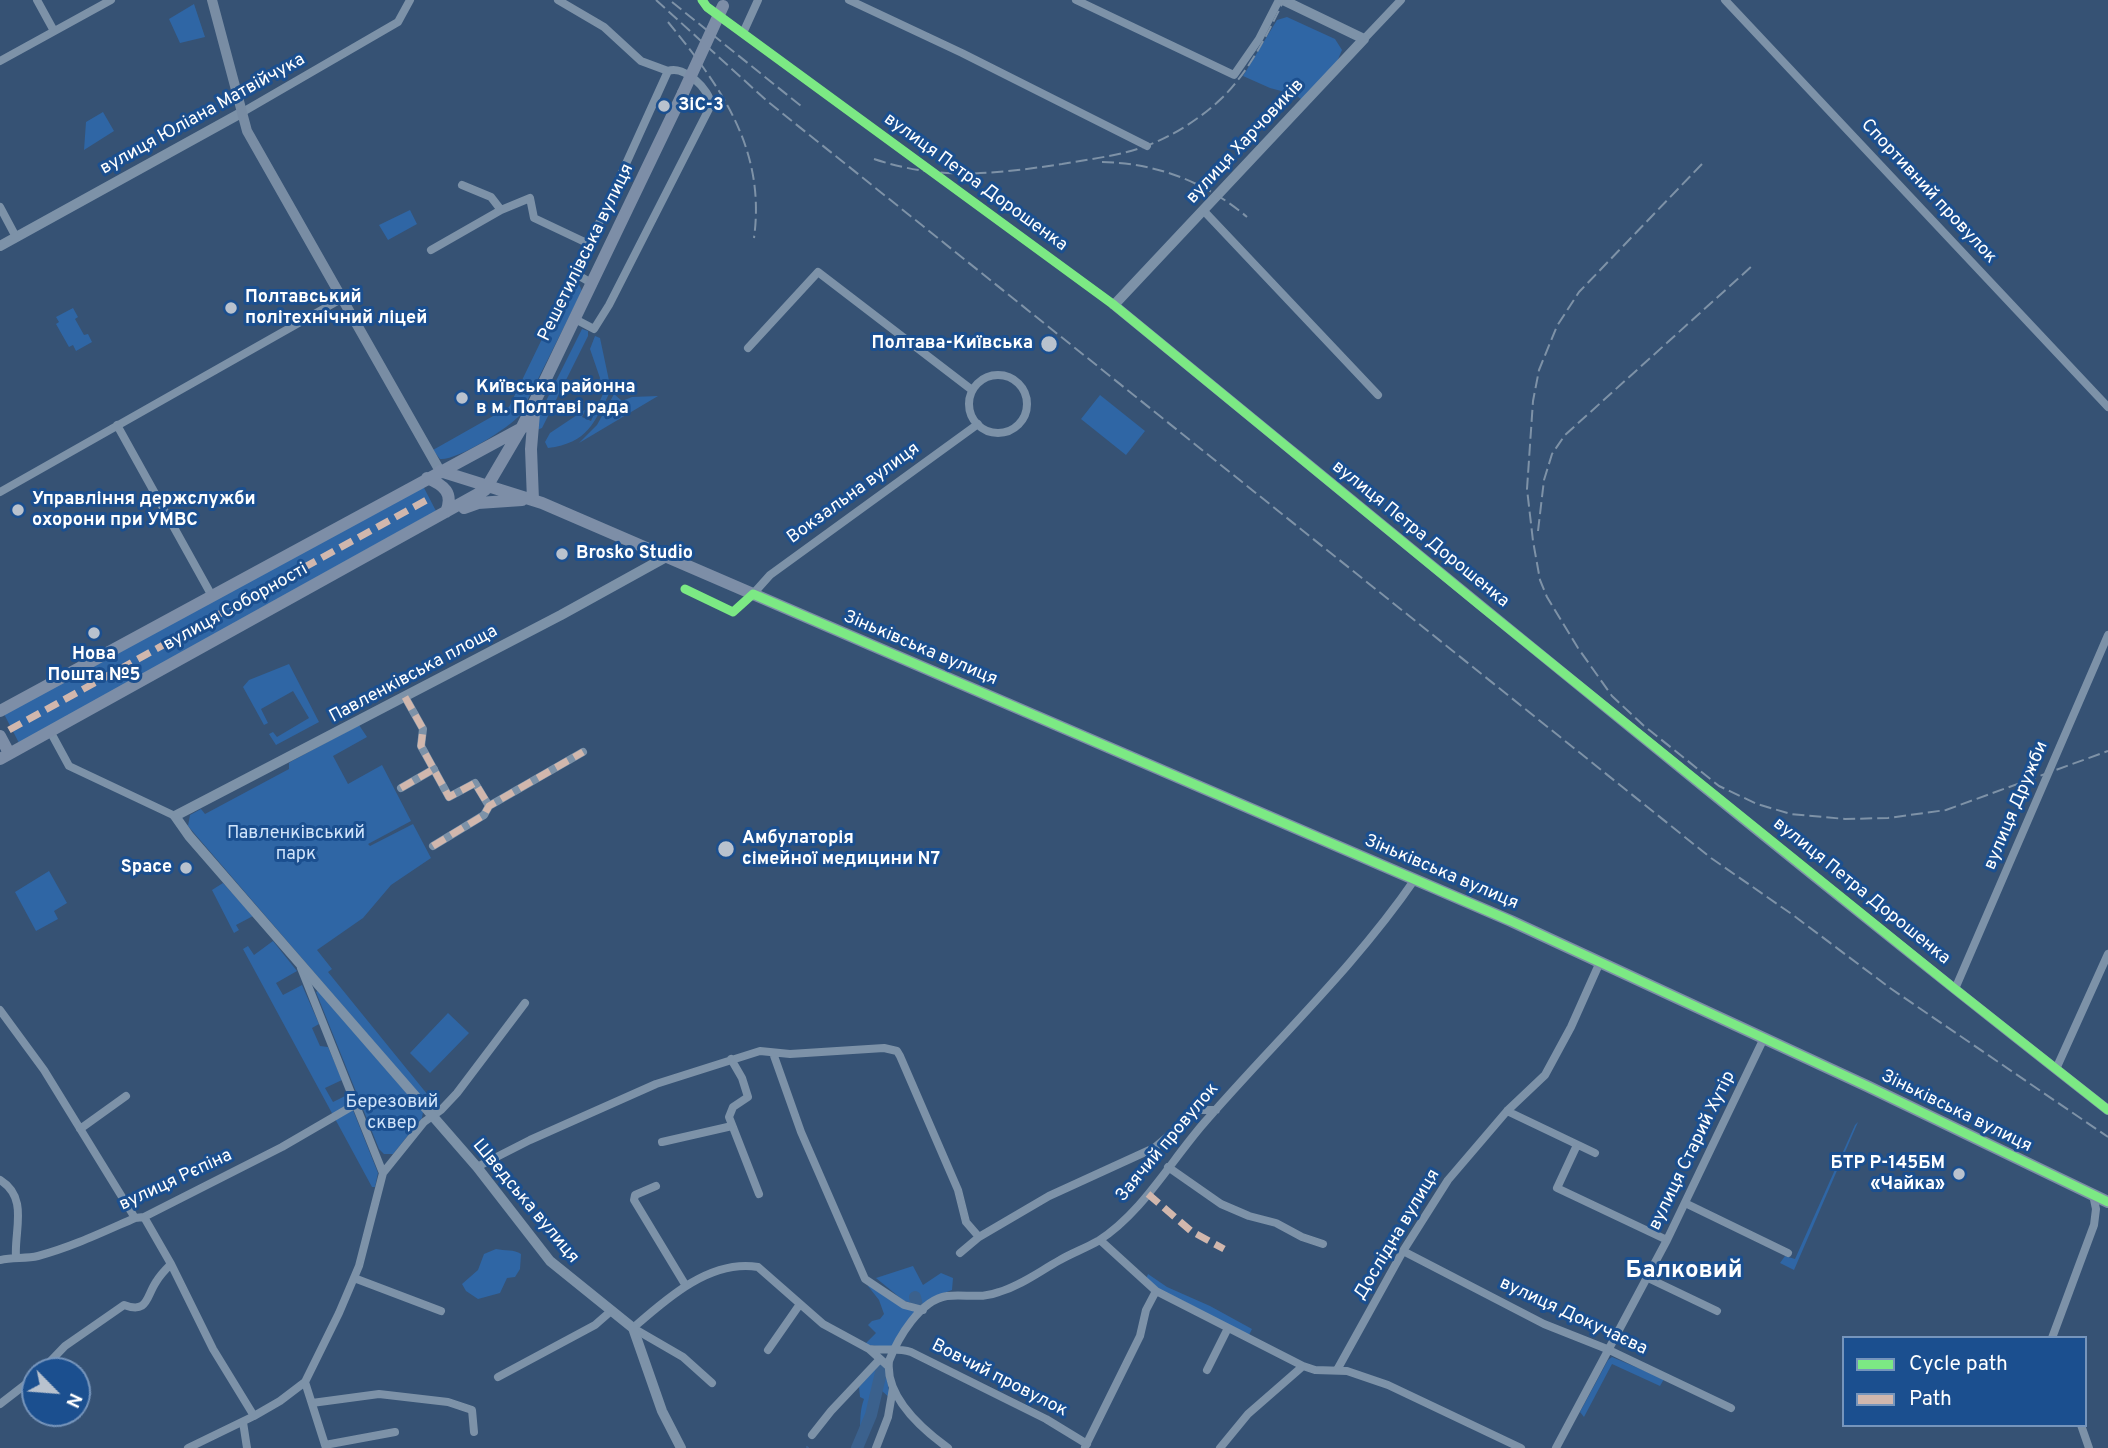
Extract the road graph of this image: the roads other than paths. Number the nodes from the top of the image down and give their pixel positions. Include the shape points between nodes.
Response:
1 (37, 0) edge
2 (111, 0) edge
3 (212, 0) edge
4 (410, 0) edge
5 (558, 0) edge
6 (702, 0) edge
7 (758, 0) edge
8 (849, 0) edge
9 (1076, 0) edge
10 (1281, 0) edge
11 (1401, 0) edge
12 (1725, 0) edge
13 (725, 3) edge
14 (54, 31) junction
15 (743, 33) junction
16 (1364, 39) junction
17 (0, 61) edge
18 (668, 71) junction
19 (241, 113) junction
20 (1147, 146) dead end
21 (462, 185) dead end
22 (0, 207) edge
23 (501, 210) junction
24 (1203, 210) junction
25 (16, 237) junction
26 (589, 244) junction
27 (0, 246) edge
28 (430, 250) dead end
29 (593, 284) junction
30 (341, 299) junction
31 (1114, 304) junction
32 (575, 319) junction
33 (748, 348) dead end
34 (972, 390) junction
35 (538, 395) junction
36 (1378, 395) dead end
37 (2108, 407) edge
38 (978, 424) junction
39 (117, 425) junction
40 (522, 427) junction
41 (531, 449) junction
42 (506, 455) junction
43 (440, 471) junction
44 (427, 478) junction
45 (487, 486) junction
46 (0, 492) edge
47 (533, 500) junction
48 (446, 512) junction
49 (666, 557) junction
50 (753, 594) junction
51 (212, 596) junction
52 (2108, 635) edge
53 (405, 697) junction
54 (0, 711) edge
55 (50, 731) junction
56 (0, 736) edge
57 (583, 752) dead end
58 (5, 756) edge
59 (434, 769) junction
60 (401, 788) dead end
61 (489, 806) junction
62 (175, 816) junction
63 (433, 846) dead end
64 (1415, 879) junction
65 (2108, 954) edge
66 (1600, 962) junction
67 (300, 965) junction
68 (1955, 989) junction
69 (525, 1003) dead end
70 (0, 1010) edge
71 (1764, 1038) junction
72 (774, 1053) junction
73 (731, 1059) junction
74 (2056, 1069) junction
75 (126, 1096) dead end
76 (356, 1104) junction
77 (1216, 1110) junction
78 (2108, 1110) edge
79 (1507, 1111) junction
80 (431, 1116) junction
81 (732, 1126) junction
82 (80, 1129) junction
83 (662, 1142) dead end
84 (1577, 1145) junction
85 (1595, 1153) dead end
86 (477, 1167) junction
87 (1168, 1167) junction
88 (383, 1173) junction
89 (0, 1180) edge
90 (656, 1186) dead end
91 (759, 1194) dead end
92 (2093, 1195) junction
93 (2108, 1202) edge
94 (1685, 1203) junction
95 (140, 1217) junction
96 (979, 1237) junction
97 (1100, 1240) junction
98 (1667, 1240) junction
99 (1323, 1244) dead end
100 (1403, 1251) junction
101 (1788, 1253) dead end
102 (960, 1254) dead end
103 (16, 1257) junction
104 (0, 1260) edge
105 (172, 1264) junction
106 (354, 1278) junction
107 (1648, 1278) junction
108 (685, 1286) junction
109 (1156, 1291) junction
110 (800, 1304) junction
111 (923, 1310) junction
112 (441, 1311) dead end
113 (611, 1311) junction
114 (1717, 1311) dead end
115 (633, 1328) junction
116 (1228, 1328) junction
117 (2053, 1336) edge
118 (869, 1349) junction
119 (894, 1349) junction
120 (1607, 1349) junction
121 (768, 1350) dead end
122 (54, 1357) edge
123 (880, 1359) junction
124 (888, 1366) junction
125 (1303, 1366) junction
126 (1208, 1370) dead end
127 (1337, 1370) junction
128 (498, 1377) dead end
129 (304, 1382) junction
130 (712, 1383) dead end
131 (21, 1388) edge
132 (894, 1388) junction
133 (312, 1403) junction
134 (0, 1404) edge
135 (1731, 1408) dead end
136 (254, 1416) junction
137 (243, 1422) junction
138 (2082, 1427) edge
139 (395, 1432) dead end
140 (474, 1432) dead end
141 (812, 1435) dead end
142 (1086, 1446) edge
143 (325, 1447) edge
144 (188, 1448) edge
145 (247, 1448) edge
146 (681, 1448) edge
147 (876, 1448) edge
148 (948, 1448) edge
149 (1220, 1448) edge
150 (1521, 1448) edge
151 (1556, 1448) edge
152 (2089, 1448) edge

1 - 14 street
2 - 14 street
3 - 19 main road
4 - 19 street, вулиця Юліана Матвійчука via 398,22
5 - 18 street via 604,27 641,61
6 - 15 street, вулиця Петра Дорошенка
7 - 15 street
8 - 20 street
9 - 10 street via 1234,75
10 - 16 street
11 - 16 street, вулиця Харчовиків
12 - 37 street, Спортивний провулок
13 - 29 main road, Решетилівська вулиця, bridge
14 - 17 street
15 - 31 street, вулиця Петра Дорошенка
16 - 24 street, вулиця Харчовиків
18 - 26 street
18 - 32 street via 679,70 703,86 711,105 610,305 594,329
19 - 25 street, вулиця Юліана Матвійчука
19 - 30 main road
21 - 23 street via 491,197
22 - 25 street
23 - 26 street via 530,198 534,218
23 - 28 street
24 - 31 street, вулиця Харчовиків
24 - 36 street
25 - 27 street, вулиця Юліана Матвійчука
26 - 29 street via 576,274
29 - 32 main road, Решетилівська вулиця
30 - 39 street
30 - 43 main road
31 - 68 street, вулиця Петра Дорошенка
32 - 35 main road, Решетилівська вулиця
33 - 34 street via 818,272
34 - 38 street via 969,408
34 - 38 street via 986,377 1004,375 1021,384 1028,400 1025,416 1009,431 989,432
35 - 40 main road, Решетилівська вулиця
35 - 41 main road
38 - 50 street, Вокзальна вулиця via 770,575
39 - 46 street
39 - 51 street
40 - 42 main road, Решетилівська вулиця
40 - 43 main road
41 - 42 main road
41 - 47 main road
42 - 45 main road, Решетилівська вулиця
43 - 44 main road, вулиця Соборності
43 - 45 main road, Зіньківська вулиця
44 - 48 main road via 449,493
44 - 51 main road, вулиця Соборності
45 - 47 main road, Зіньківська вулиця
45 - 48 main road, вулиця Соборності
47 - 48 main road via 478,503
47 - 49 main road, Зіньківська вулиця
48 - 55 main road, вулиця Соборності
49 - 50 main road, Зіньківська вулиця
49 - 53 street, Павленківська площа
50 - 64 main road, Зіньківська вулиця
51 - 54 main road, вулиця Соборності
52 - 68 street, вулиця Дружби
53 - 59 street via 424,729 421,746
53 - 62 street, Павленківська площа
55 - 58 main road, вулиця Соборності
55 - 62 street, Шведська вулиця via 69,766
56 - 58 main road
57 - 61 street
59 - 60 street
59 - 61 street via 449,797 474,783
61 - 63 street via 484,815
62 - 67 street, Шведська вулиця
64 - 66 main road, Зіньківська вулиця
64 - 77 street, Заячий провулок via 1392,912
65 - 74 street
66 - 71 main road, Зіньківська вулиця
66 - 79 street, Дослідна вулиця via 1545,1074
67 - 76 street, Шведська вулиця
67 - 80 street, Шведська вулиця
68 - 74 street, вулиця Петра Дорошенка
69 - 80 street via 457,1093
70 - 82 street
71 - 92 main road, Зіньківська вулиця
71 - 94 street, вулиця Старий Хутір
72 - 73 street via 760,1051
72 - 96 street via 897,1051 958,1190 966,1222
72 - 111 street via 801,1132 862,1272 869,1282 904,1305
73 - 81 street via 748,1097 731,1110
73 - 86 street via 631,1094
74 - 78 street, вулиця Петра Дорошенка
75 - 82 street
76 - 88 street, Шведська вулиця
76 - 95 street, вулиця Рєпіна via 291,1142
77 - 87 street, Заячий провулок
77 - 96 street via 1199,1110 1154,1148 1049,1196
79 - 84 street
79 - 100 street, Дослідна вулиця via 1448,1180
80 - 86 street, Шведська вулиця
80 - 88 street
81 - 83 street
81 - 91 street
82 - 95 street
84 - 85 street
84 - 98 street via 1557,1188
86 - 113 street, Шведська вулиця via 550,1261
87 - 97 street, Заячий провулок via 1148,1194
87 - 99 street via 1221,1204
88 - 106 street
89 - 103 street via 17,1202
90 - 108 street via 635,1195 634,1200
92 - 93 main road, Зіньківська вулиця
92 - 117 street via 2094,1225
94 - 98 street, вулиця Старий Хутір
94 - 101 street
95 - 103 street, вулиця Рєпіна via 57,1250
95 - 105 street
96 - 102 street
97 - 109 street
97 - 111 street, Заячий провулок via 1020,1284 990,1295 948,1296
98 - 107 street, вулиця Старий Хутір
100 - 120 street, вулиця Докучаєва via 1544,1324
100 - 127 street, Дослідна вулиця
103 - 104 street, вулиця Рєпіна
105 - 122 street via 144,1304 136,1308 124,1305
105 - 136 street via 213,1349
106 - 112 street
106 - 129 street
107 - 114 street
107 - 120 street, вулиця Старий Хутір
108 - 110 street via 721,1270 753,1266
108 - 115 street
109 - 116 street
109 - 142 street via 1140,1336
110 - 118 street via 823,1324
110 - 121 street
111 - 119 street, Заячий провулок
113 - 115 street, Шведська вулиця
113 - 128 street via 594,1325
115 - 130 street, Шведська вулиця via 683,1357
115 - 146 street via 662,1411
116 - 125 street
116 - 126 street
118 - 119 street, Вовчий провулок
118 - 123 street
119 - 124 street, Заячий провулок
119 - 142 street, Вовчий провулок via 915,1354 1046,1419
120 - 135 street, вулиця Докучаєва
120 - 151 street, вулиця Старий Хутір
123 - 124 street
123 - 141 street
124 - 132 street
125 - 127 street
125 - 149 street via 1248,1414
127 - 150 street via 1401,1389
129 - 133 street
129 - 136 street
131 - 134 street
132 - 147 street
132 - 148 street via 917,1421
133 - 140 street via 372,1394 448,1402 472,1410
133 - 143 street
136 - 137 street
137 - 144 street
137 - 145 street
138 - 152 street
139 - 143 street

